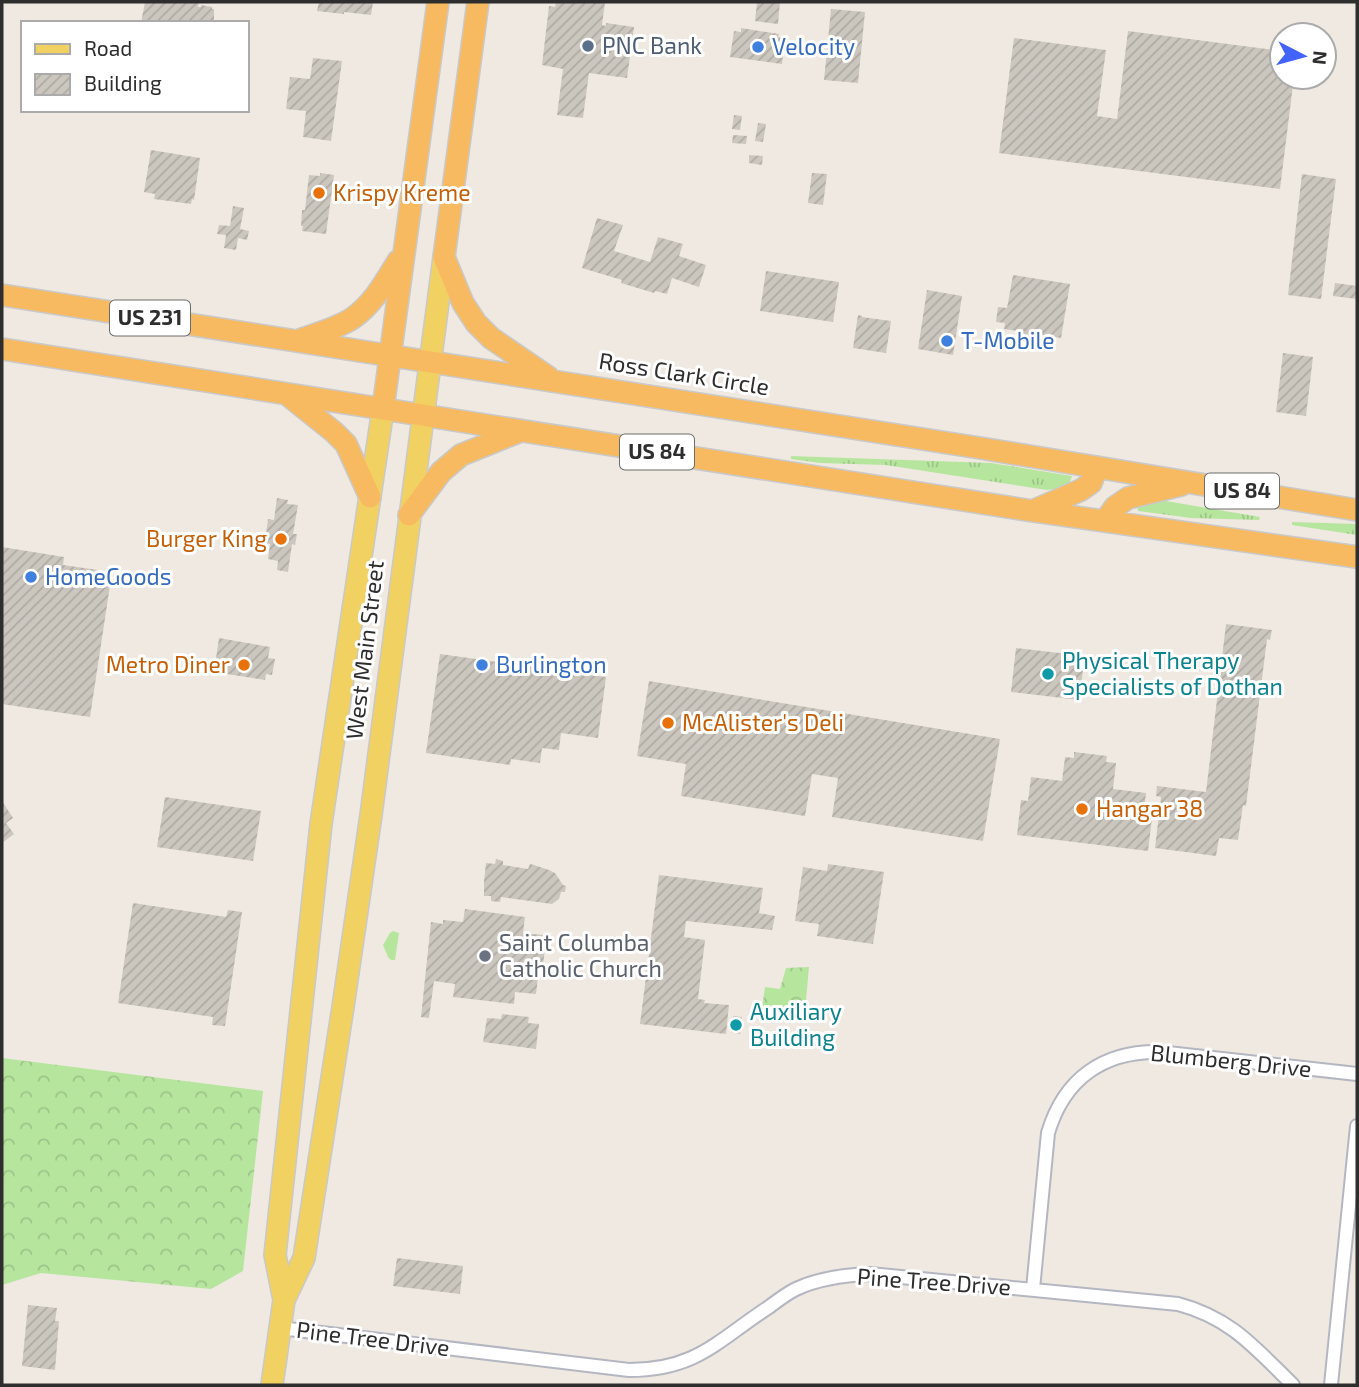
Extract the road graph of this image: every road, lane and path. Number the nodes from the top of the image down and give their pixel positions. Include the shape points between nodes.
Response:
1 (438, 2) edge
2 (478, 2) edge
3 (403, 254) junction
4 (444, 257) junction
5 (2, 295) edge
6 (298, 341) junction
7 (2, 349) edge
8 (390, 355) junction
9 (430, 362) junction
10 (553, 380) junction
11 (288, 394) junction
12 (383, 409) junction
13 (423, 416) junction
14 (522, 431) junction
15 (1097, 467) junction
16 (1190, 482) junction
17 (370, 496) junction
18 (1033, 510) junction
19 (1357, 510) edge
20 (410, 515) junction
21 (1105, 521) junction
22 (1357, 557) edge
23 (1357, 1074) edge
24 (1357, 1126) edge
25 (1033, 1289) junction
26 (284, 1300) junction
27 (280, 1328) junction
28 (272, 1385) edge
29 (1293, 1385) edge
30 (1331, 1385) edge

1 - 3 highway, West Main Street
2 - 4 highway, West Main Street
3 - 6 highway via 376,297 354,317
3 - 8 highway, West Main Street
4 - 9 main road, West Main Street
4 - 10 highway, US 84 via 475,323
5 - 6 highway, Ross Clark Circle / US 231
6 - 8 highway, Ross Clark Circle / US 231
7 - 11 highway, US 231
8 - 9 highway, Ross Clark Circle / US 231
8 - 12 highway, West Main Street
9 - 10 highway, Ross Clark Circle / US 231
9 - 13 main road, West Main Street
10 - 15 highway, Ross Clark Circle / US 84
11 - 12 highway, US 231
11 - 17 highway via 346,444
12 - 13 highway, US 84
12 - 17 main road, West Main Street
13 - 14 highway, US 84
13 - 20 main road, West Main Street
14 - 18 highway, US 84
14 - 20 highway via 461,455 440,472
15 - 16 highway, Ross Clark Circle / US 84
15 - 18 highway via 1091,483 1082,490
16 - 19 highway, Ross Clark Circle / US 84
16 - 21 highway via 1128,498
17 - 26 main road, West Main Street via 329,762 295,1061 275,1255
18 - 21 highway, US 84
20 - 26 main road, West Main Street via 369,828 304,1258
21 - 22 highway, US 84
23 - 25 street, Blumberg Drive via 1146,1051 1119,1056 1094,1068 1065,1096 1048,1133
24 - 30 street
25 - 27 street, Pine Tree Drive via 870,1274 828,1279 794,1290 707,1351 677,1364 645,1370
25 - 29 street, Pine Tree Drive via 1193,1308 1230,1326
26 - 27 main road, West Main Street
27 - 28 main road, West Main Street

